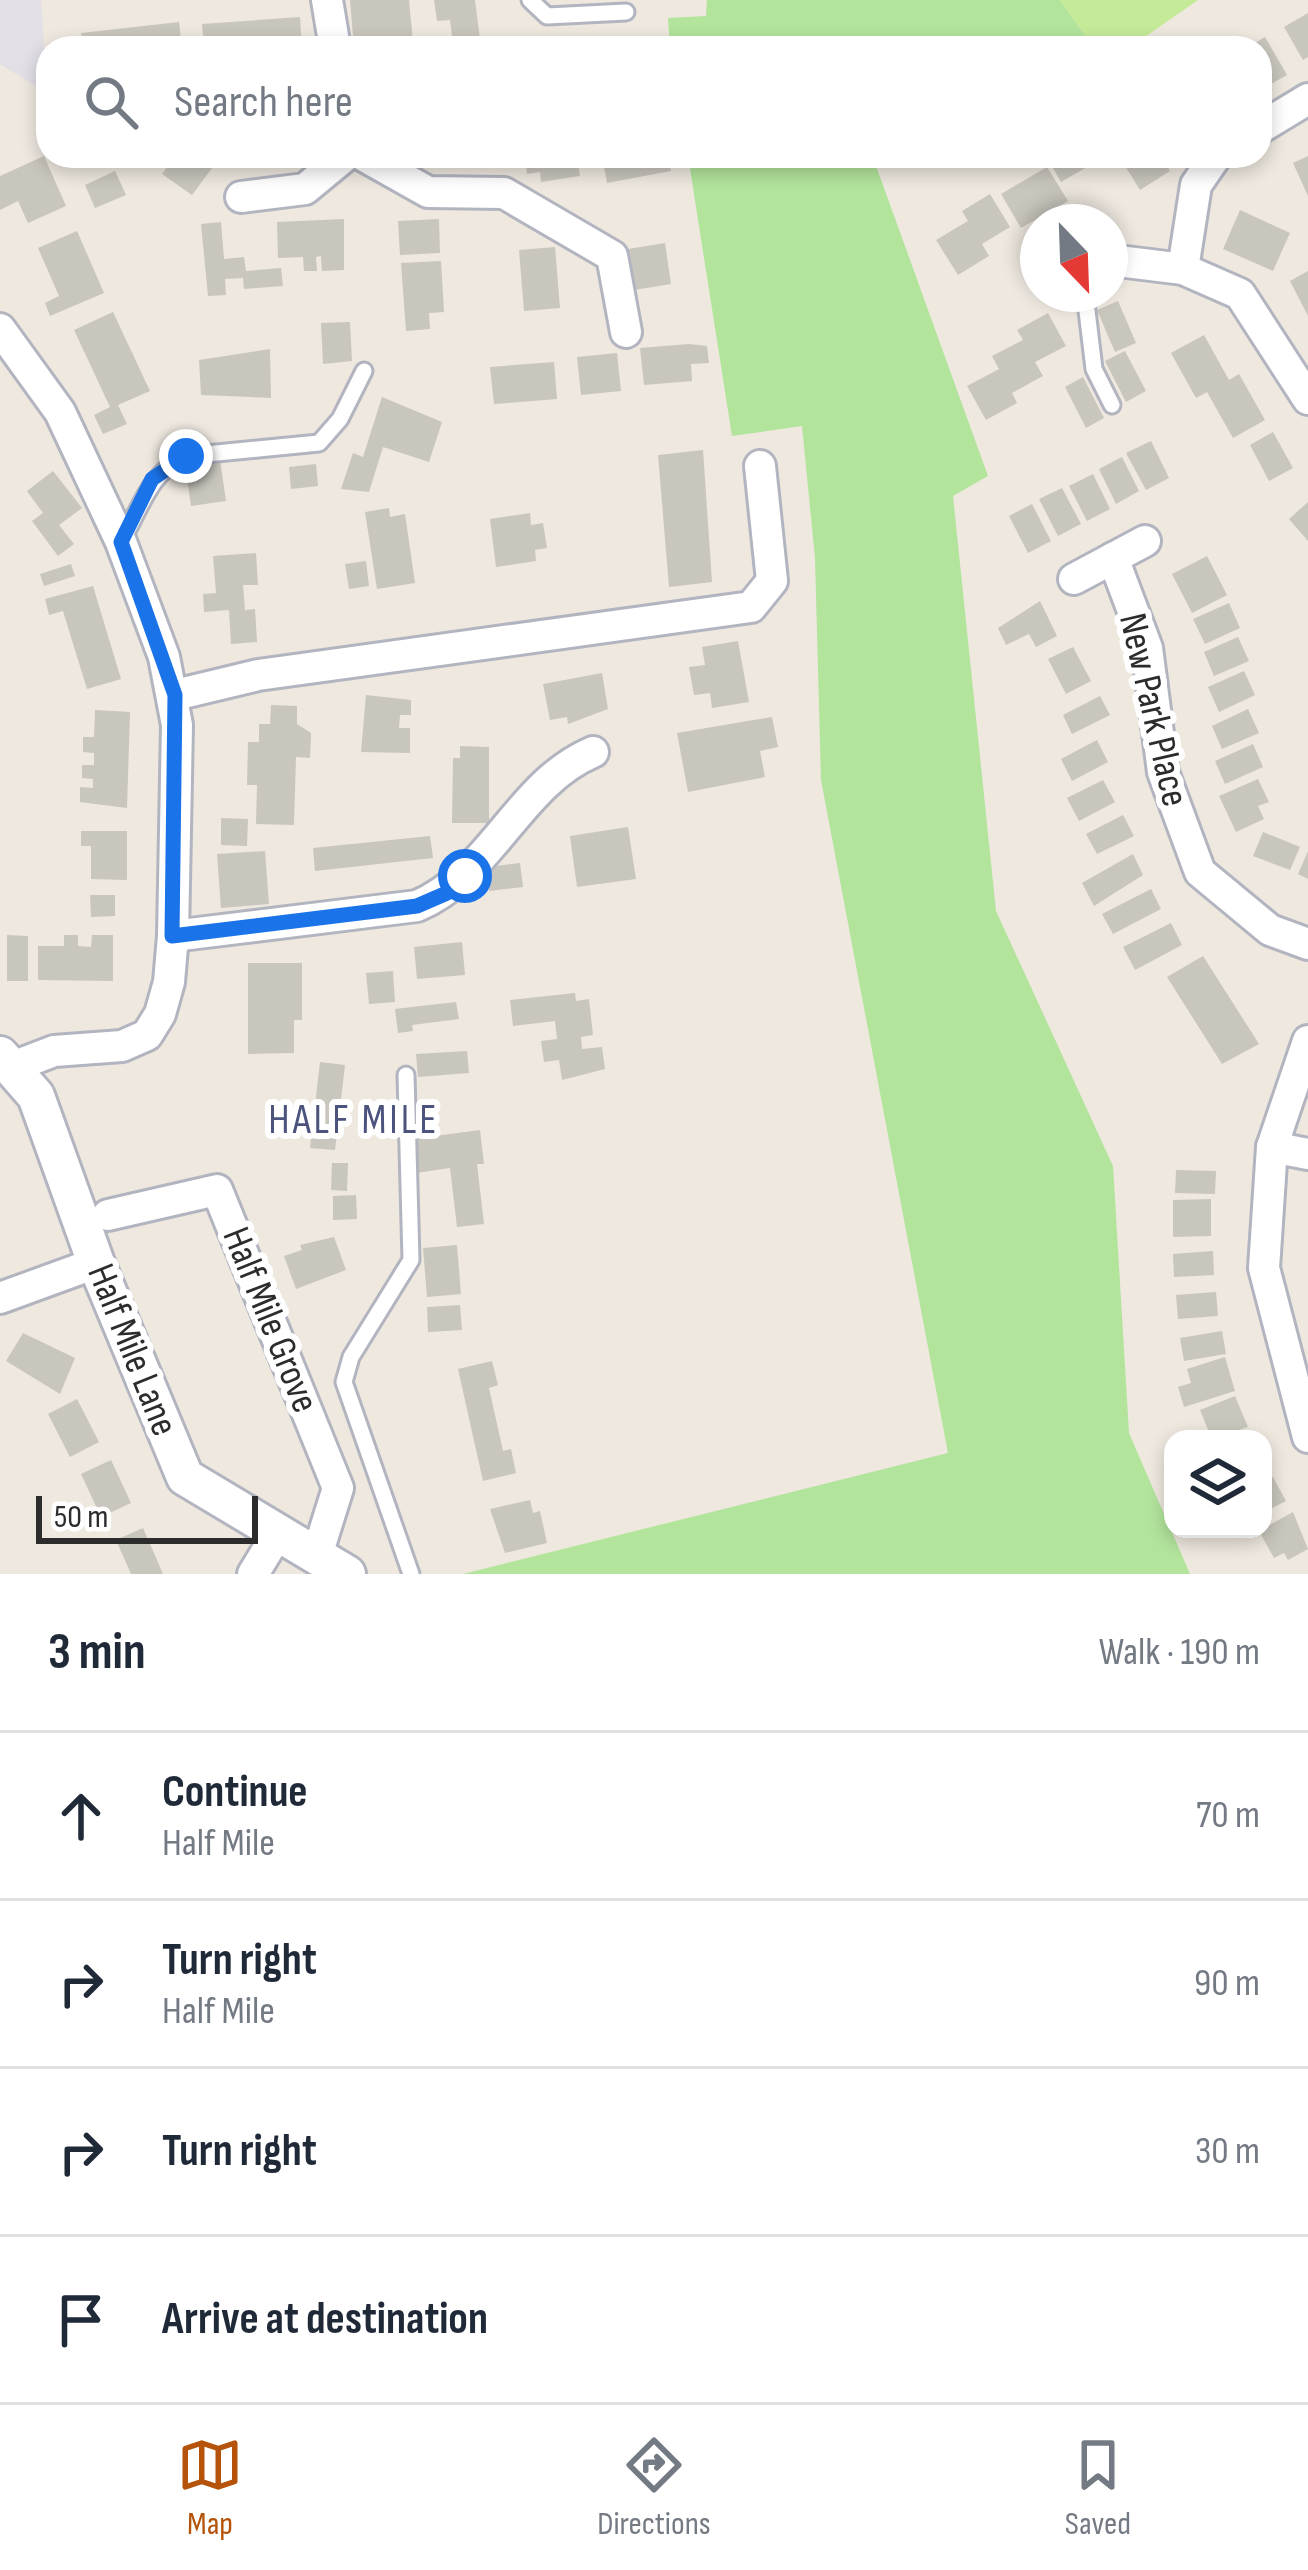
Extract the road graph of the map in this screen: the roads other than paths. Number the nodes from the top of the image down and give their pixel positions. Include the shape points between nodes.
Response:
1 (327, 0) edge
2 (530, 0) edge
3 (626, 12) dead end
4 (333, 36) edge
5 (1308, 99) edge
6 (1272, 121) edge
7 (330, 168) edge
8 (386, 168) edge
9 (1208, 168) edge
10 (241, 197) dead end
11 (1128, 262) edge
12 (1183, 269) junction
13 (1086, 312) edge
14 (0, 329) edge
15 (626, 332) dead end
16 (364, 371) dead end
17 (1308, 398) edge
18 (1112, 405) dead end
19 (760, 466) dead end
20 (1145, 541) dead end
21 (121, 542) junction
22 (1113, 558) junction
23 (1074, 579) dead end
24 (175, 695) junction
25 (593, 752) dead end
26 (172, 936) junction
27 (1308, 944) edge
28 (1308, 1041) edge
29 (7, 1060) edge
30 (406, 1075) dead end
31 (1272, 1147) junction
32 (1308, 1154) edge
33 (108, 1215) dead end
34 (96, 1263) junction
35 (0, 1298) edge
36 (1308, 1437) edge
37 (278, 1532) junction
38 (332, 1565) edge
39 (253, 1574) edge
40 (411, 1574) edge

1 - 4 street
2 - 3 lane via 547,16
5 - 6 street
7 - 10 street via 304,188
8 - 15 street via 428,191 504,193 612,256
9 - 12 street via 1196,185
11 - 12 street
12 - 17 street via 1240,294
13 - 18 lane via 1094,369
14 - 21 street via 59,412
16 - 21 lane via 319,443 168,464
19 - 24 street via 772,581 751,608 258,675
20 - 22 street, New Park Place
21 - 24 street
22 - 23 street, New Park Place
22 - 27 street, New Park Place via 1147,648 1163,772 1200,872 1270,930
24 - 26 street
25 - 26 street via 559,771 447,893 417,906
26 - 29 street via 170,982 147,1035 122,1046
28 - 31 street
29 - 34 street, Half Mile Lane via 36,1096
30 - 40 lane via 410,1260 350,1357 344,1382
31 - 32 street
31 - 36 street via 1264,1268
33 - 38 street, Half Mile Grove via 218,1190 338,1488
34 - 35 street
34 - 37 street, Half Mile Lane via 185,1478
37 - 38 street, Half Mile Lane
37 - 39 street

